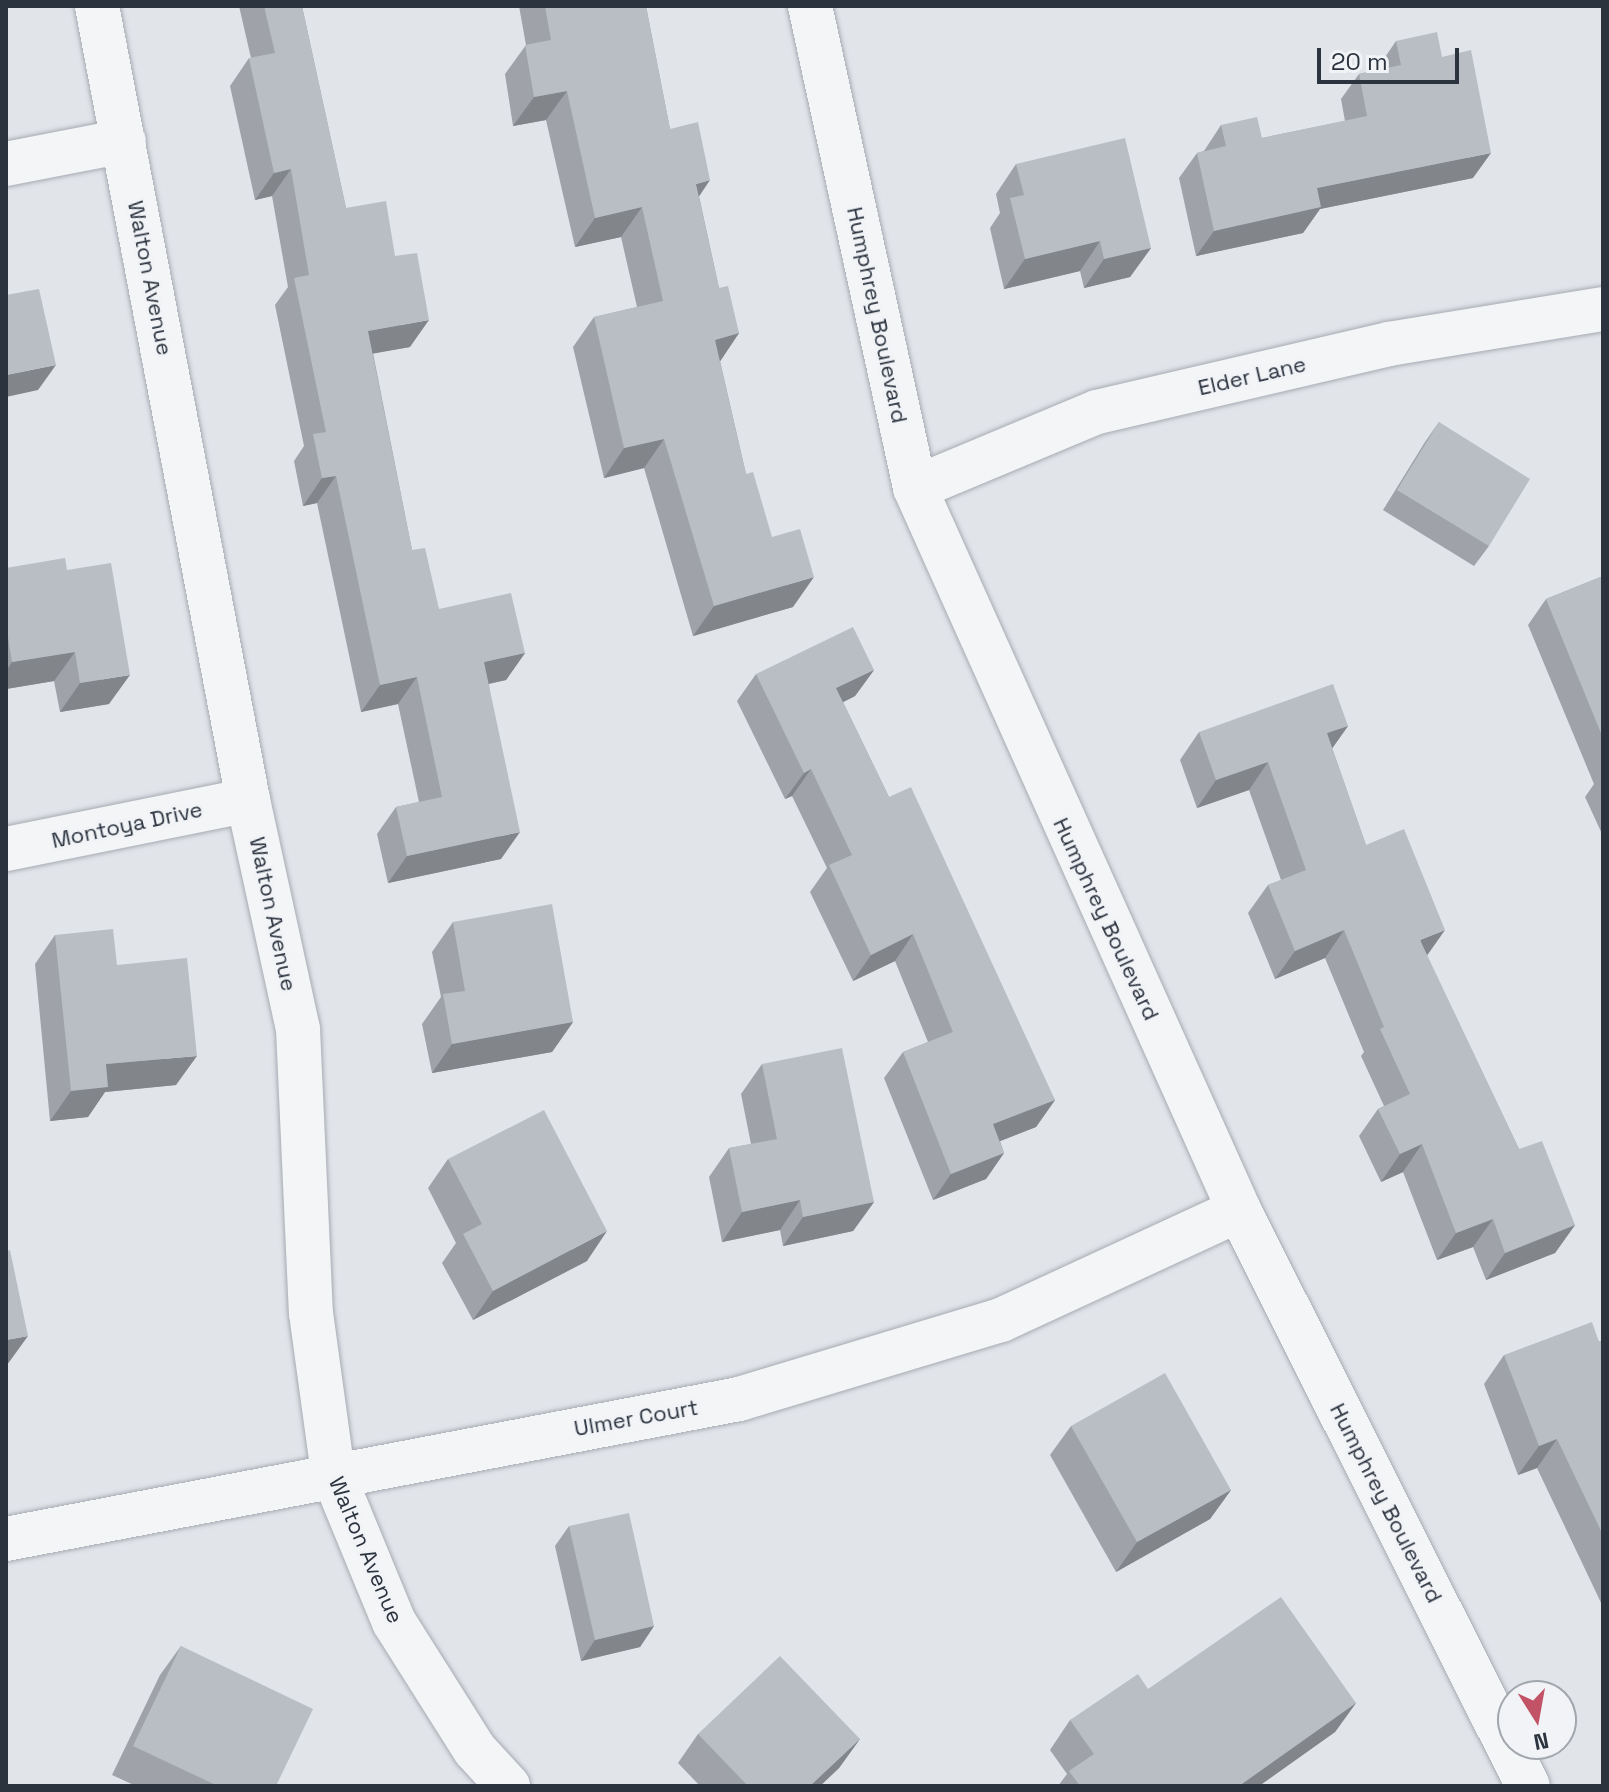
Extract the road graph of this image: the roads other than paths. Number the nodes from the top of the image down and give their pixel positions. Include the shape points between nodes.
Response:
1 (97, 6) edge
2 (810, 6) edge
3 (124, 141) junction
4 (6, 164) edge
5 (1603, 309) edge
6 (915, 488) junction
7 (248, 800) junction
8 (6, 849) edge
9 (1239, 1210) junction
10 (333, 1474) junction
11 (6, 1539) edge
12 (1519, 1782) edge
13 (508, 1786) edge

1 - 3 street, Walton Avenue
2 - 6 street, Humphrey Boulevard
3 - 4 street
3 - 7 street, Walton Avenue
5 - 6 street, Elder Lane via 1389,344 1097,412
6 - 9 street, Humphrey Boulevard
7 - 8 street, Montoya Drive
7 - 10 street, Walton Avenue via 298,1029 311,1313
9 - 10 street, Ulmer Court via 1001,1320 739,1399
9 - 12 street, Humphrey Boulevard
10 - 11 street, Ulmer Court
10 - 13 street, Walton Avenue via 394,1622 475,1750

